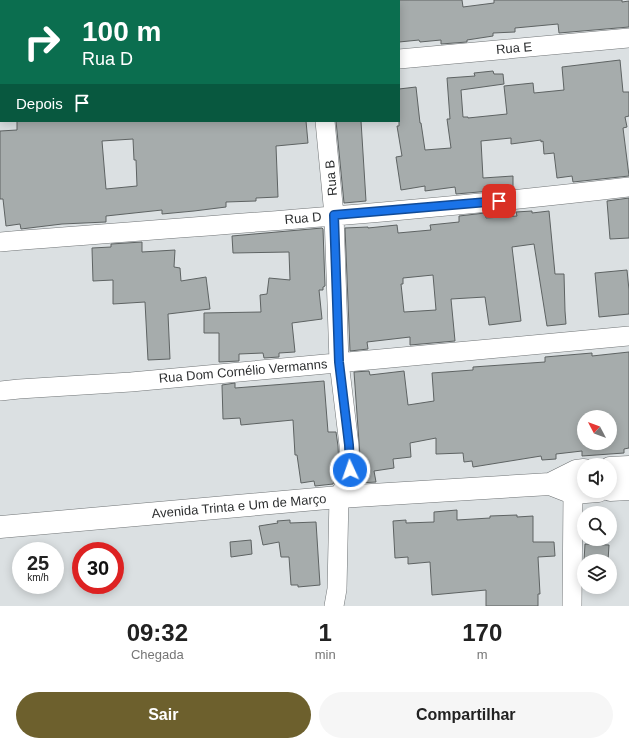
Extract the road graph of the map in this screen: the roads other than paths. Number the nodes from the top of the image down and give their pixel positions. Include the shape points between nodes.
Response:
1 (629, 38) edge
2 (400, 59) edge
3 (325, 122) edge
4 (629, 187) edge
5 (334, 215) junction
6 (0, 242) edge
7 (629, 336) edge
8 (339, 362) junction
9 (0, 391) edge
10 (629, 467) edge
11 (617, 468) edge
12 (577, 472) edge
13 (577, 480) edge
14 (550, 484) junction
15 (629, 489) edge
16 (617, 490) edge
17 (573, 493) junction
18 (577, 493) edge
19 (339, 497) junction
20 (0, 527) edge
21 (334, 606) edge
22 (572, 606) edge

1 - 2 street, Rua E
3 - 5 street, Rua B
4 - 5 street, Rua D
5 - 6 street, Rua D
5 - 8 street, Rua B
7 - 8 street, Rua Dom Cornélio Vermanns
8 - 9 street, Rua Dom Cornélio Vermanns via 131,382
8 - 19 street, Rua B via 350,470
10 - 11 street
12 - 14 street, Avenida Trinta e Um de Março
13 - 17 street
14 - 17 street, Avenida Trinta e Um de Março
14 - 19 street, Avenida Trinta e Um de Março
15 - 16 street
17 - 18 street, Avenida Trinta e Um de Março
17 - 22 street
19 - 20 street, Avenida Trinta e Um de Março
19 - 21 street via 337,589

